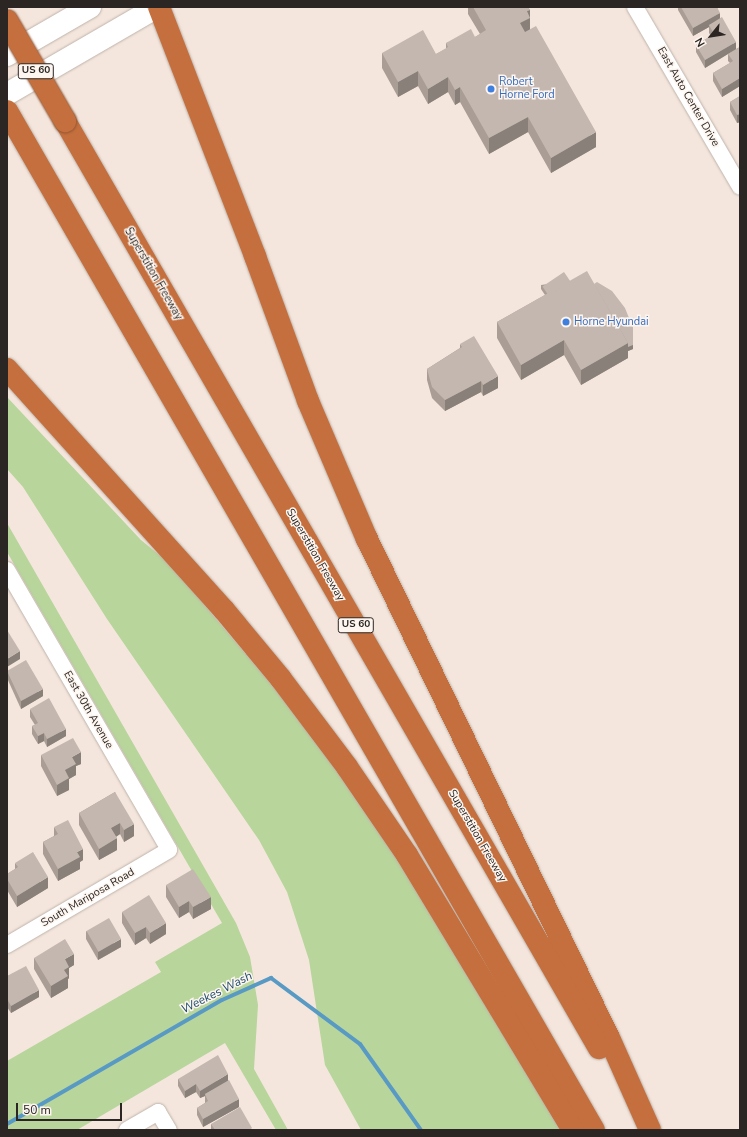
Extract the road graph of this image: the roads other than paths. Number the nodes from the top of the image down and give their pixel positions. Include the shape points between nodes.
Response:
1 (90, 7) edge
2 (158, 7) edge
3 (635, 7) edge
4 (7, 21) edge
5 (7, 55) edge
6 (7, 94) edge
7 (7, 111) edge
8 (740, 187) edge
9 (7, 369) edge
10 (7, 570) edge
11 (169, 850) joint
12 (8, 942) edge
13 (127, 1130) edge
14 (169, 1130) edge
15 (574, 1130) edge
16 (594, 1130) edge
17 (646, 1130) edge
18 (650, 1130) edge

1 - 5 main road
2 - 6 main road
2 - 18 highway via 255,256 308,401 367,539 607,1033
3 - 8 street, East Auto Center Drive
4 - 17 highway, Superstition Freeway / US 60, bridge
7 - 16 highway
9 - 15 highway via 224,610 281,679 347,767 408,855
10 - 11 street, East 30th Avenue
11 - 12 street, South Mariposa Road
13 - 14 street via 158,1112

